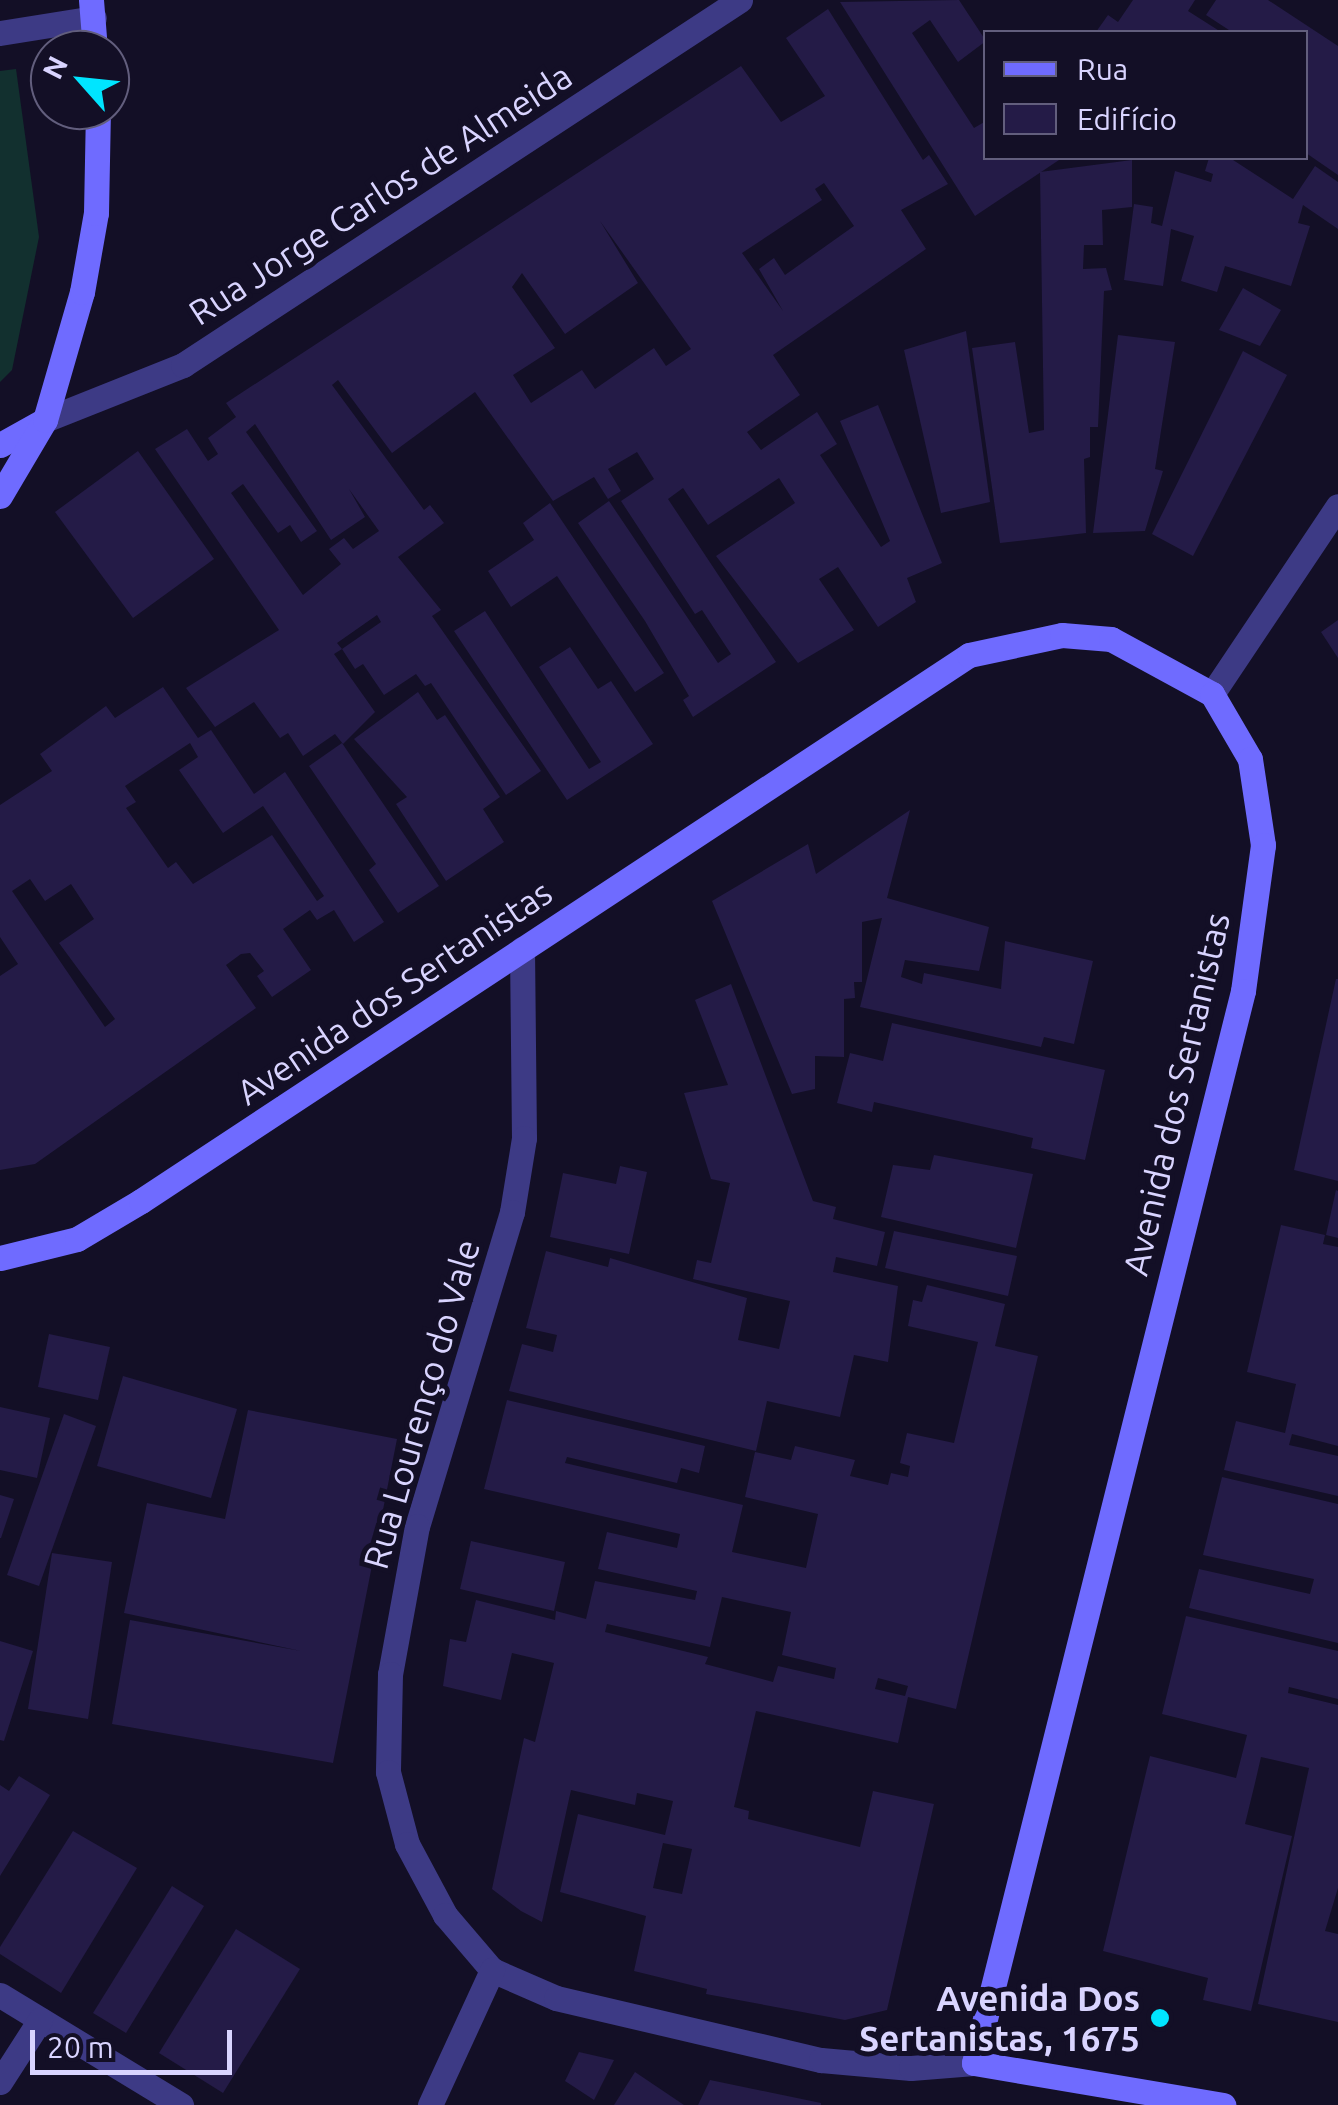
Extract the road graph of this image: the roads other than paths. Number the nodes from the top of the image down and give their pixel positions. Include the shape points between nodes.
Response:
1 (740, 0) edge
2 (92, 9) edge
3 (0, 33) edge
4 (98, 130) edge
5 (44, 420) junction
6 (0, 445) edge
7 (0, 496) edge
8 (1338, 506) edge
9 (1212, 694) junction
10 (522, 949) junction
11 (0, 1258) edge
12 (492, 1970) junction
13 (0, 1995) edge
14 (40, 2020) junction
15 (974, 2063) junction
16 (0, 2082) edge
17 (181, 2105) edge
18 (430, 2105) edge
19 (1223, 2105) edge

1 - 5 street, Rua Jorge Carlos de Almeida via 183,364
2 - 3 street
4 - 5 street via 96,213 82,292
5 - 6 street
5 - 7 street
8 - 9 street
9 - 10 street, Avenida dos Sertanistas via 1111,639 1062,636 968,655
9 - 15 street, Avenida dos Sertanistas via 1250,759 1263,845 1243,991
10 - 11 street, Avenida dos Sertanistas via 141,1202 77,1238
10 - 12 street, Rua Lourenço do Vale via 524,1138 512,1212 417,1526 390,1674 388,1772 407,1844 445,1914
12 - 15 street via 556,1998 821,2060 911,2068
12 - 18 street
13 - 14 street
14 - 16 street
14 - 17 street
15 - 19 street

